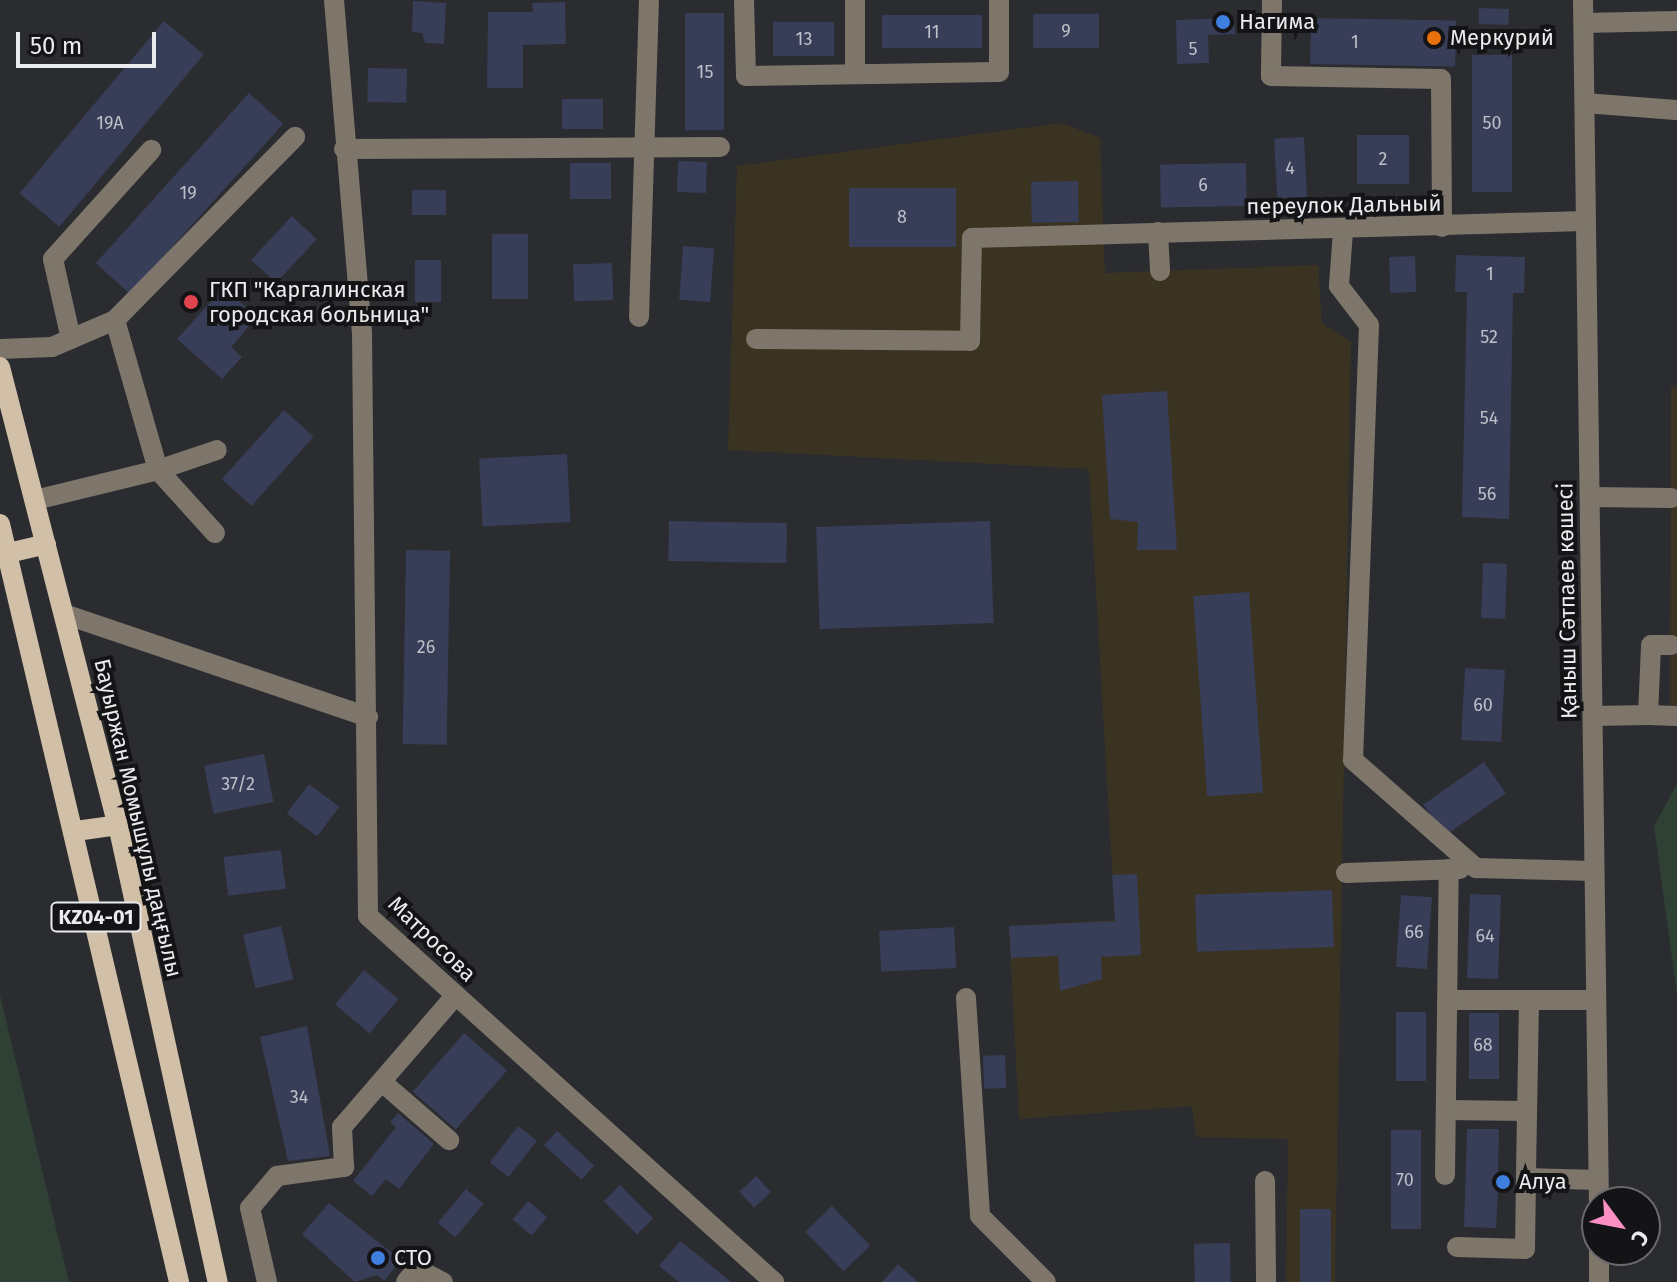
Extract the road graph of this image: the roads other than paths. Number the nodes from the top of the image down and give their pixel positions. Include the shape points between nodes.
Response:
1 (334, 0) edge
2 (649, 0) edge
3 (744, 0) edge
4 (855, 0) edge
5 (999, 0) edge
6 (1272, 0) edge
7 (1583, 0) edge
8 (1675, 21) dead end
9 (1584, 23) junction
10 (855, 74) junction
11 (1585, 103) junction
12 (1676, 110) edge
13 (295, 137) dead end
14 (720, 147) dead end
15 (344, 149) junction
16 (151, 150) dead end
17 (642, 150) junction
18 (1586, 221) junction
19 (1442, 227) junction
20 (1343, 231) junction
21 (1158, 232) junction
22 (1160, 271) dead end
23 (639, 317) dead end
24 (115, 320) junction
25 (71, 339) junction
26 (756, 339) dead end
27 (0, 349) edge
28 (0, 367) edge
29 (217, 450) dead end
30 (158, 470) junction
31 (1590, 497) junction
32 (1671, 498) dead end
33 (35, 500) junction
34 (0, 524) edge
35 (215, 533) dead end
36 (46, 544) junction
37 (4, 554) edge
38 (64, 614) junction
39 (1671, 645) dead end
40 (1648, 715) junction
41 (1593, 716) junction
42 (1677, 716) edge
43 (368, 717) junction
44 (118, 825) junction
45 (76, 831) junction
46 (1476, 868) junction
47 (1449, 869) junction
48 (1594, 871) junction
49 (1346, 873) dead end
50 (456, 995) junction
51 (966, 998) dead end
52 (1448, 1000) junction
53 (1529, 1000) junction
54 (1596, 1000) junction
55 (382, 1082) junction
56 (1446, 1110) junction
57 (1527, 1111) junction
58 (449, 1140) dead end
59 (1445, 1175) dead end
60 (1526, 1178) junction
61 (1598, 1180) junction
62 (1265, 1181) dead end
63 (1598, 1186) edge
64 (1457, 1247) dead end
65 (179, 1282) edge
66 (218, 1282) edge
67 (267, 1282) edge
68 (406, 1282) edge
69 (443, 1282) edge
70 (774, 1282) edge
71 (1046, 1282) edge
72 (1266, 1282) edge

1 - 15 street, Матросова
2 - 17 street
3 - 10 street via 746,76
4 - 10 street
5 - 10 street via 999,72
6 - 19 street via 1271,76 1441,79
7 - 9 street, Қаныш Сәтпаев көшесі
8 - 9 street
9 - 11 street, Қаныш Сәтпаев көшесі
11 - 12 street
11 - 18 street, Қаныш Сәтпаев көшесі
13 - 24 street
14 - 17 street
15 - 17 street
15 - 43 street, Матросова via 362,333
16 - 25 street via 53,259
17 - 23 street
18 - 19 street, переулок Дальный
18 - 31 street, Қаныш Сәтпаев көшесі
19 - 20 street, переулок Дальный
20 - 21 street, переулок Дальный
20 - 46 street via 1339,286 1369,325 1353,760
21 - 22 street
21 - 26 street, переулок Дальный via 972,238 970,341
24 - 25 street
24 - 30 street
25 - 27 street
28 - 33 main road, Бауыржан Момышұлы даңғылы / KZ04-01
29 - 30 street
30 - 33 street
30 - 35 street
31 - 32 street
31 - 41 street, Қаныш Сәтпаев көшесі
33 - 36 main road, Бауыржан Момышұлы даңғылы / KZ04-01
34 - 37 main road, KZ04-01
36 - 37 main road
36 - 38 main road, Бауыржан Момышұлы даңғылы / KZ04-01
37 - 45 main road, KZ04-01
38 - 43 street
38 - 44 main road, Бауыржан Момышұлы даңғылы / KZ04-01
39 - 40 street via 1651,645
40 - 41 street
40 - 42 street
41 - 48 street, Қаныш Сәтпаев көшесі
43 - 50 street, Матросова via 368,916
44 - 45 main road
44 - 66 main road, Бауыржан Момышұлы даңғылы / KZ04-01
45 - 65 main road, KZ04-01
46 - 47 street
46 - 48 street
47 - 49 street
47 - 52 street
48 - 54 street, Қаныш Сәтпаев көшесі
50 - 55 street
50 - 70 street, Матросова
51 - 71 street via 980,1216
52 - 53 street
52 - 56 street
53 - 54 street
53 - 57 street
54 - 61 street, Қаныш Сәтпаев көшесі
55 - 58 street
55 - 67 street via 342,1127 344,1167 277,1176 250,1208
56 - 57 street
56 - 59 street
57 - 60 street
60 - 61 street
60 - 64 street via 1525,1249
61 - 63 street, Қаныш Сәтпаев көшесі
62 - 72 street
68 - 69 street via 417,1269

